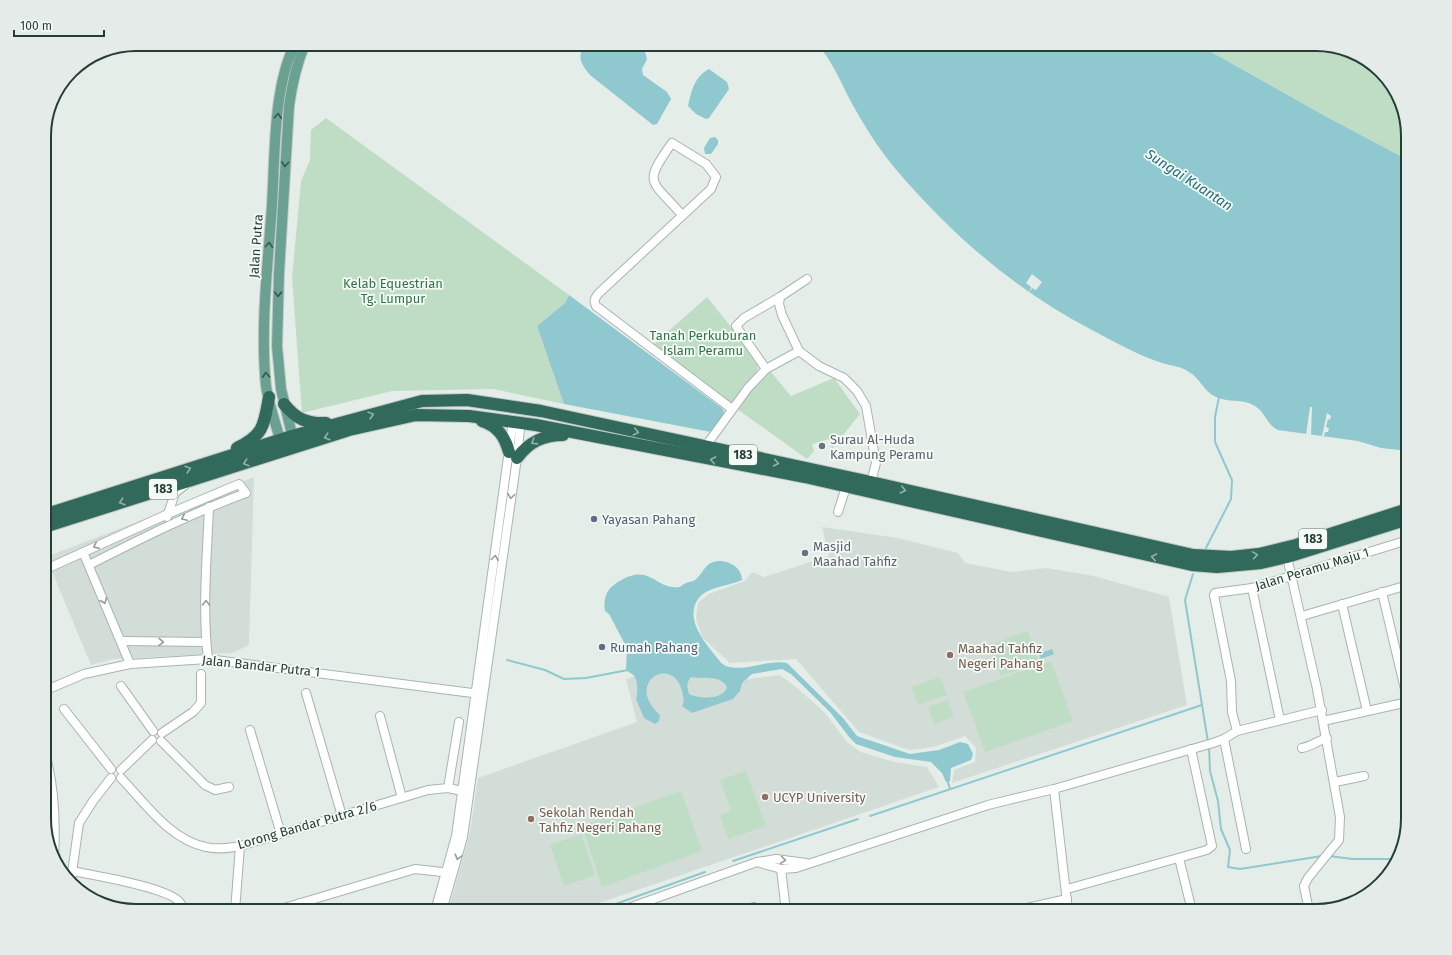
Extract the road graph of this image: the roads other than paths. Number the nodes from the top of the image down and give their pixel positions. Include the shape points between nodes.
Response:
1 (292, 51) edge
2 (302, 51) edge
3 (682, 215) junction
4 (807, 279) dead end
5 (780, 297) junction
6 (800, 351) junction
7 (766, 369) junction
8 (269, 397) junction
9 (284, 404) junction
10 (411, 404) junction
11 (732, 410) junction
12 (469, 416) junction
13 (343, 423) junction
14 (517, 423) junction
15 (613, 427) junction
16 (584, 435) junction
17 (294, 442) junction
18 (281, 446) junction
19 (704, 447) junction
20 (513, 455) junction
21 (209, 462) junction
22 (194, 479) junction
23 (871, 482) junction
24 (846, 487) junction
25 (209, 507) junction
26 (1401, 511) edge
27 (838, 512) dead end
28 (51, 513) edge
29 (170, 513) junction
30 (1401, 521) edge
31 (51, 526) edge
32 (160, 529) junction
33 (1401, 542) edge
34 (83, 552) junction
35 (1287, 557) junction
36 (1192, 560) junction
37 (1216, 561) junction
38 (89, 565) junction
39 (51, 567) edge
40 (1292, 574) junction
41 (1401, 587) edge
42 (1252, 588) junction
43 (1382, 592) junction
44 (1342, 604) junction
45 (1302, 616) junction
46 (122, 641) junction
47 (206, 642) junction
48 (208, 659) junction
49 (130, 664) junction
50 (1401, 672) edge
51 (201, 674) dead end
52 (121, 686) dead end
53 (51, 688) edge
54 (306, 693) dead end
55 (479, 694) junction
56 (1401, 704) edge
57 (64, 709) dead end
58 (1322, 710) junction
59 (1367, 711) junction
60 (380, 716) dead end
61 (1280, 720) junction
62 (1323, 721) junction
63 (459, 722) dead end
64 (250, 730) dead end
65 (153, 731) junction
66 (1237, 731) junction
67 (162, 737) junction
68 (1327, 738) junction
69 (1224, 739) junction
70 (152, 740) junction
71 (1302, 748) dead end
72 (1191, 749) junction
73 (121, 770) junction
74 (111, 773) junction
75 (1364, 776) dead end
76 (121, 778) junction
77 (51, 782) edge
78 (1335, 782) junction
79 (229, 787) dead end
80 (448, 788) junction
81 (1054, 789) junction
82 (466, 792) junction
83 (402, 798) junction
84 (342, 816) junction
85 (282, 834) junction
86 (54, 839) edge
87 (240, 846) junction
88 (1246, 849) dead end
89 (1179, 858) junction
90 (757, 862) junction
91 (808, 863) junction
92 (781, 869) junction
93 (72, 871) junction
94 (450, 873) junction
95 (72, 874) edge
96 (1067, 889) junction
97 (1067, 899) junction
98 (181, 904) edge
99 (236, 904) edge
100 (310, 904) edge
101 (438, 904) edge
102 (443, 904) edge
103 (640, 904) edge
104 (785, 904) edge
105 (1044, 904) edge
106 (1067, 904) edge
107 (1190, 904) edge
108 (1308, 904) edge

8 -> 1 main road, Jalan Putra via 264,350 268,272 279,111 287,65
2 -> 9 main road, Jalan Putra via 292,84 280,257 277,346
3 - 3 street via 711,189 716,177 706,164 672,143 658,163 653,179
3 - 11 street via 604,287 594,298 594,303
4 - 5 street
5 - 6 street via 782,316
5 - 7 street via 744,318 736,326
6 - 7 street
6 - 23 street via 819,366 844,378 863,401 876,456 876,468
7 - 11 street
8 - 18 main road, Jalan Putra
8 - 21 highway via 264,423 255,439
9 - 13 highway via 293,415 314,424
9 - 17 main road, Jalan Putra
13 -> 10 highway, 183
10 - 14 highway via 422,408 467,407 506,412 513,416
10 - 15 highway, 183 via 422,401 467,400 541,411
11 - 19 street
12 - 14 highway, 183
12 -> 17 highway, 183 via 416,415
12 - 20 highway via 497,428
13 - 17 highway, 183
14 - 15 highway via 521,418 528,416 602,430
14 - 16 highway, 183
14 - 20 street via 520,428
15 -> 19 highway, 183
16 -> 20 highway via 551,435 539,438
24 -> 16 highway, 183
17 - 18 highway, 183
18 - 21 highway, 183
18 -> 22 highway, 183
19 -> 23 highway, 183
20 - 55 street
28 -> 21 highway, 183
22 - 29 street via 175,493
22 -> 31 highway, 183
23 -> 36 highway, 183
24 - 27 street
36 -> 24 highway, 183
25 - 29 street via 246,493 239,484
25 -> 32 street
47 -> 25 street
37 -> 26 highway, 183 via 1274,551
29 - 32 street
29 -> 34 street
30 - 35 highway, 183
32 - 38 street
33 - 40 street, Jalan Peramu Maju 1
34 - 38 street
34 - 39 street
35 - 37 highway, 183 via 1246,565
35 - 40 street
36 - 37 highway, 183
38 -> 46 street
40 - 42 street, Jalan Peramu Maju 1
40 - 45 street
41 - 43 street
42 - 61 street
42 - 66 street, Jalan Peramu Maju 1 via 1214,595 1231,681 1230,703
43 - 44 street
43 - 50 street
44 - 45 street
44 - 59 street
45 - 58 street
46 -> 47 street
46 - 49 street
47 - 48 street
48 - 49 street, Jalan Bandar Putra 1
48 - 55 street, Jalan Bandar Putra 1
49 - 53 street, Jalan Bandar Putra 1 via 84,674
51 - 67 street via 201,703
52 - 65 street
54 - 84 street
55 - 82 street
56 - 59 street
57 - 74 street
58 - 61 street
58 - 62 street
59 - 62 street
60 - 83 street
61 - 66 street
62 - 68 street
63 - 80 street
64 - 85 street
65 - 67 street via 157,730
65 - 70 street via 150,734
66 - 69 street
67 - 70 street via 158,742
67 - 79 street via 205,785 215,790
68 - 71 street via 1318,740 1310,747
68 - 78 street
69 - 72 street
69 - 88 street
70 - 73 street
72 - 81 street
72 - 89 street via 1212,846 1207,850
73 - 74 street via 116,767
73 - 76 street
74 - 76 street via 114,780
74 - 93 street via 79,823
75 - 78 street
76 - 87 street, Lorong Bandar Putra 2/6 via 171,830 189,841 206,848
77 - 86 street
78 - 108 street via 1341,835 1337,844 1304,886
80 - 82 street, Lorong Bandar Putra 2/6
80 - 83 street, Lorong Bandar Putra 2/6 via 428,790
81 - 91 street via 988,805
81 - 96 street
82 - 94 street via 463,836
83 - 84 street, Lorong Bandar Putra 2/6
84 - 85 street, Lorong Bandar Putra 2/6
85 - 87 street, Lorong Bandar Putra 2/6
87 - 99 street
89 - 96 street
89 - 107 street
90 -> 91 street via 776,859
90 - 92 street
90 - 103 street
91 - 92 street via 796,868
92 - 104 street
93 - 95 street
93 - 98 street via 122,880 175,897
94 - 100 street via 415,869
94 - 101 street
94 - 102 street
96 - 97 street
97 - 105 street
97 - 106 street

